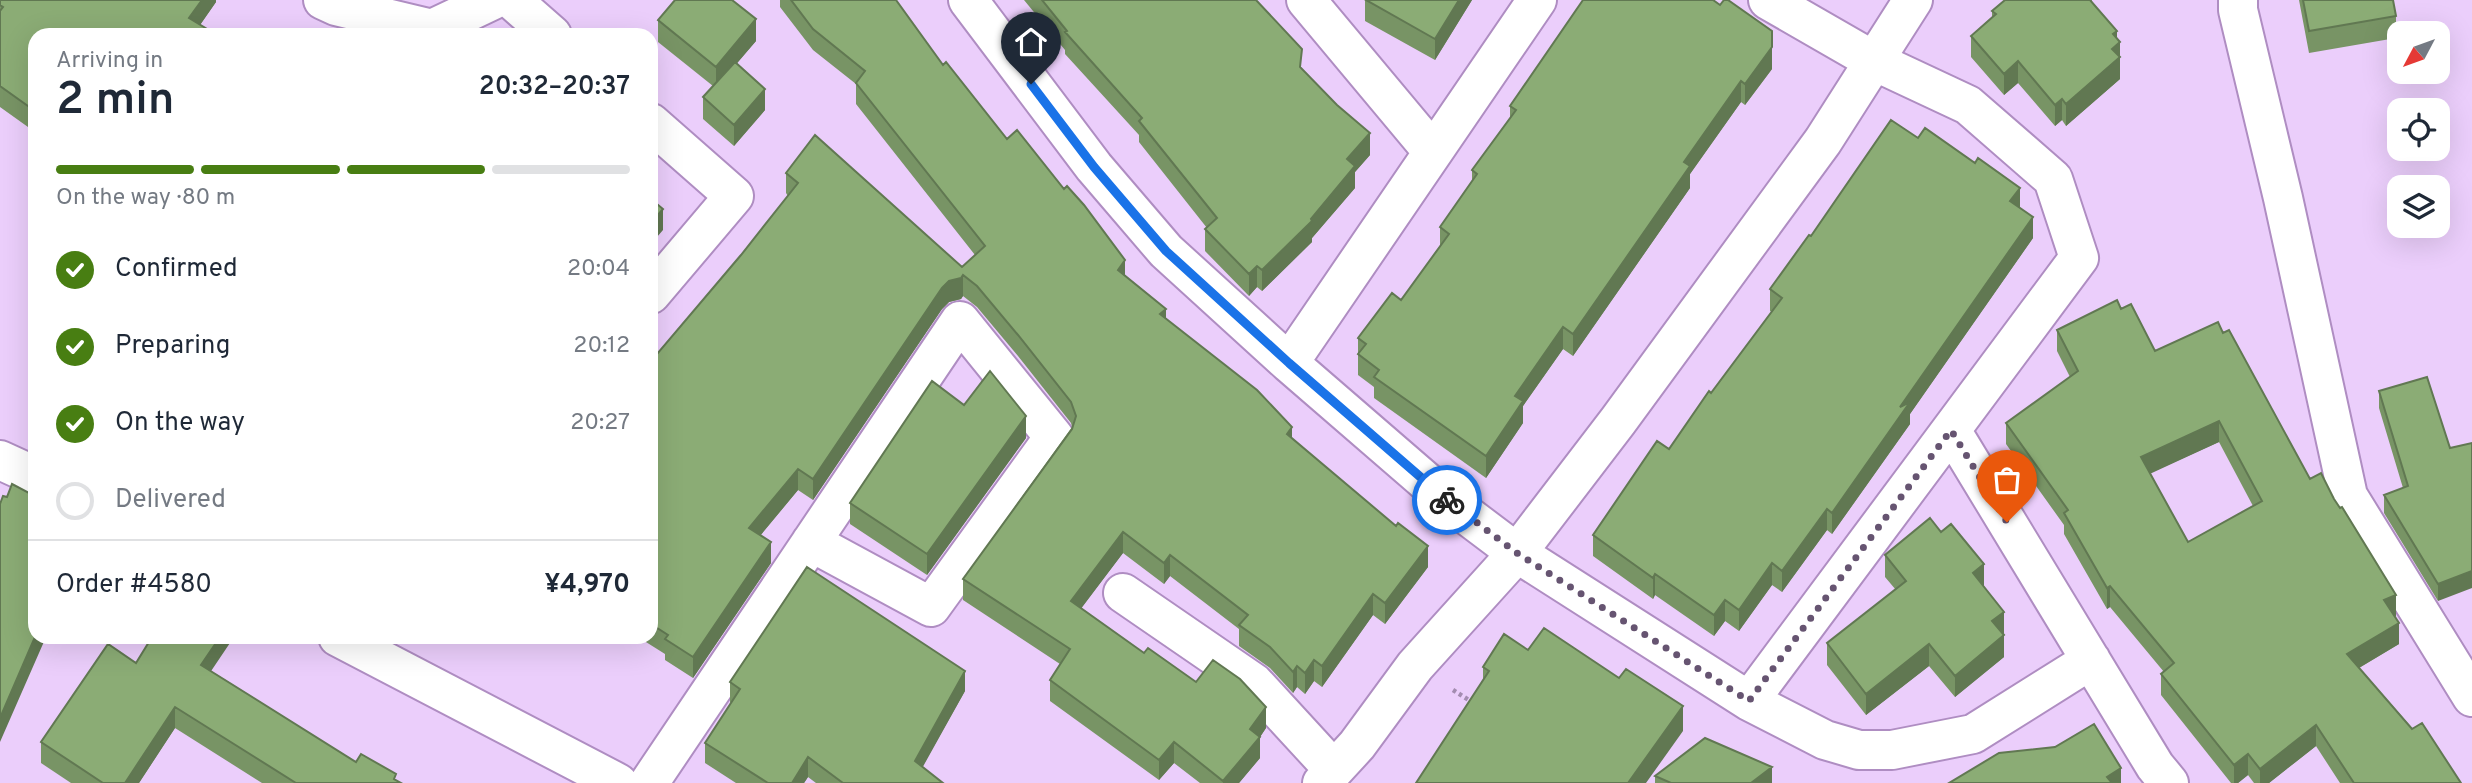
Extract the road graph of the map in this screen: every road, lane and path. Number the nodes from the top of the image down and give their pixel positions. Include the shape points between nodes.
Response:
1 (323, 0) edge
2 (493, 0) edge
3 (512, 0) edge
4 (968, 0) edge
5 (1306, 0) edge
6 (1537, 0) edge
7 (1769, 0) edge
8 (1913, 0) edge
9 (2238, 0) edge
10 (416, 28) edge
11 (438, 28) edge
12 (544, 28) edge
13 (1874, 61) junction
14 (658, 129) edge
15 (1433, 152) junction
16 (658, 286) edge
17 (1289, 363) junction
18 (1951, 430) junction
19 (0, 460) edge
20 (28, 473) edge
21 (811, 542) junction
22 (1517, 553) junction
23 (1123, 593) dead end
24 (351, 644) edge
25 (2091, 660) junction
26 (1415, 666) junction
27 (2472, 697) edge
28 (1749, 701) junction
29 (1483, 708) edge
30 (1328, 777) edge
31 (618, 783) edge
32 (649, 783) edge
33 (2168, 783) edge

1 - 10 street
2 - 11 street
3 - 12 street
4 - 17 street via 1094,167 1166,251
5 - 15 street
6 - 15 street
7 - 13 street
8 - 13 street
9 - 27 street via 2348,496
13 - 18 street via 1968,105 2053,179 2079,258
13 - 22 street via 1824,141 1747,248
14 - 16 street via 734,196
15 - 17 street
17 - 22 street via 1452,504
18 - 25 street
18 - 28 street
19 - 20 street
21 - 21 street via 945,343 960,321 1054,437 931,607
21 - 32 street
22 - 26 street
22 - 28 street
23 - 30 street via 1254,683
24 - 31 street
25 - 28 street via 1973,734 1892,750 1859,750 1825,740
25 - 33 street
26 - 29 path
26 - 30 street via 1357,746

